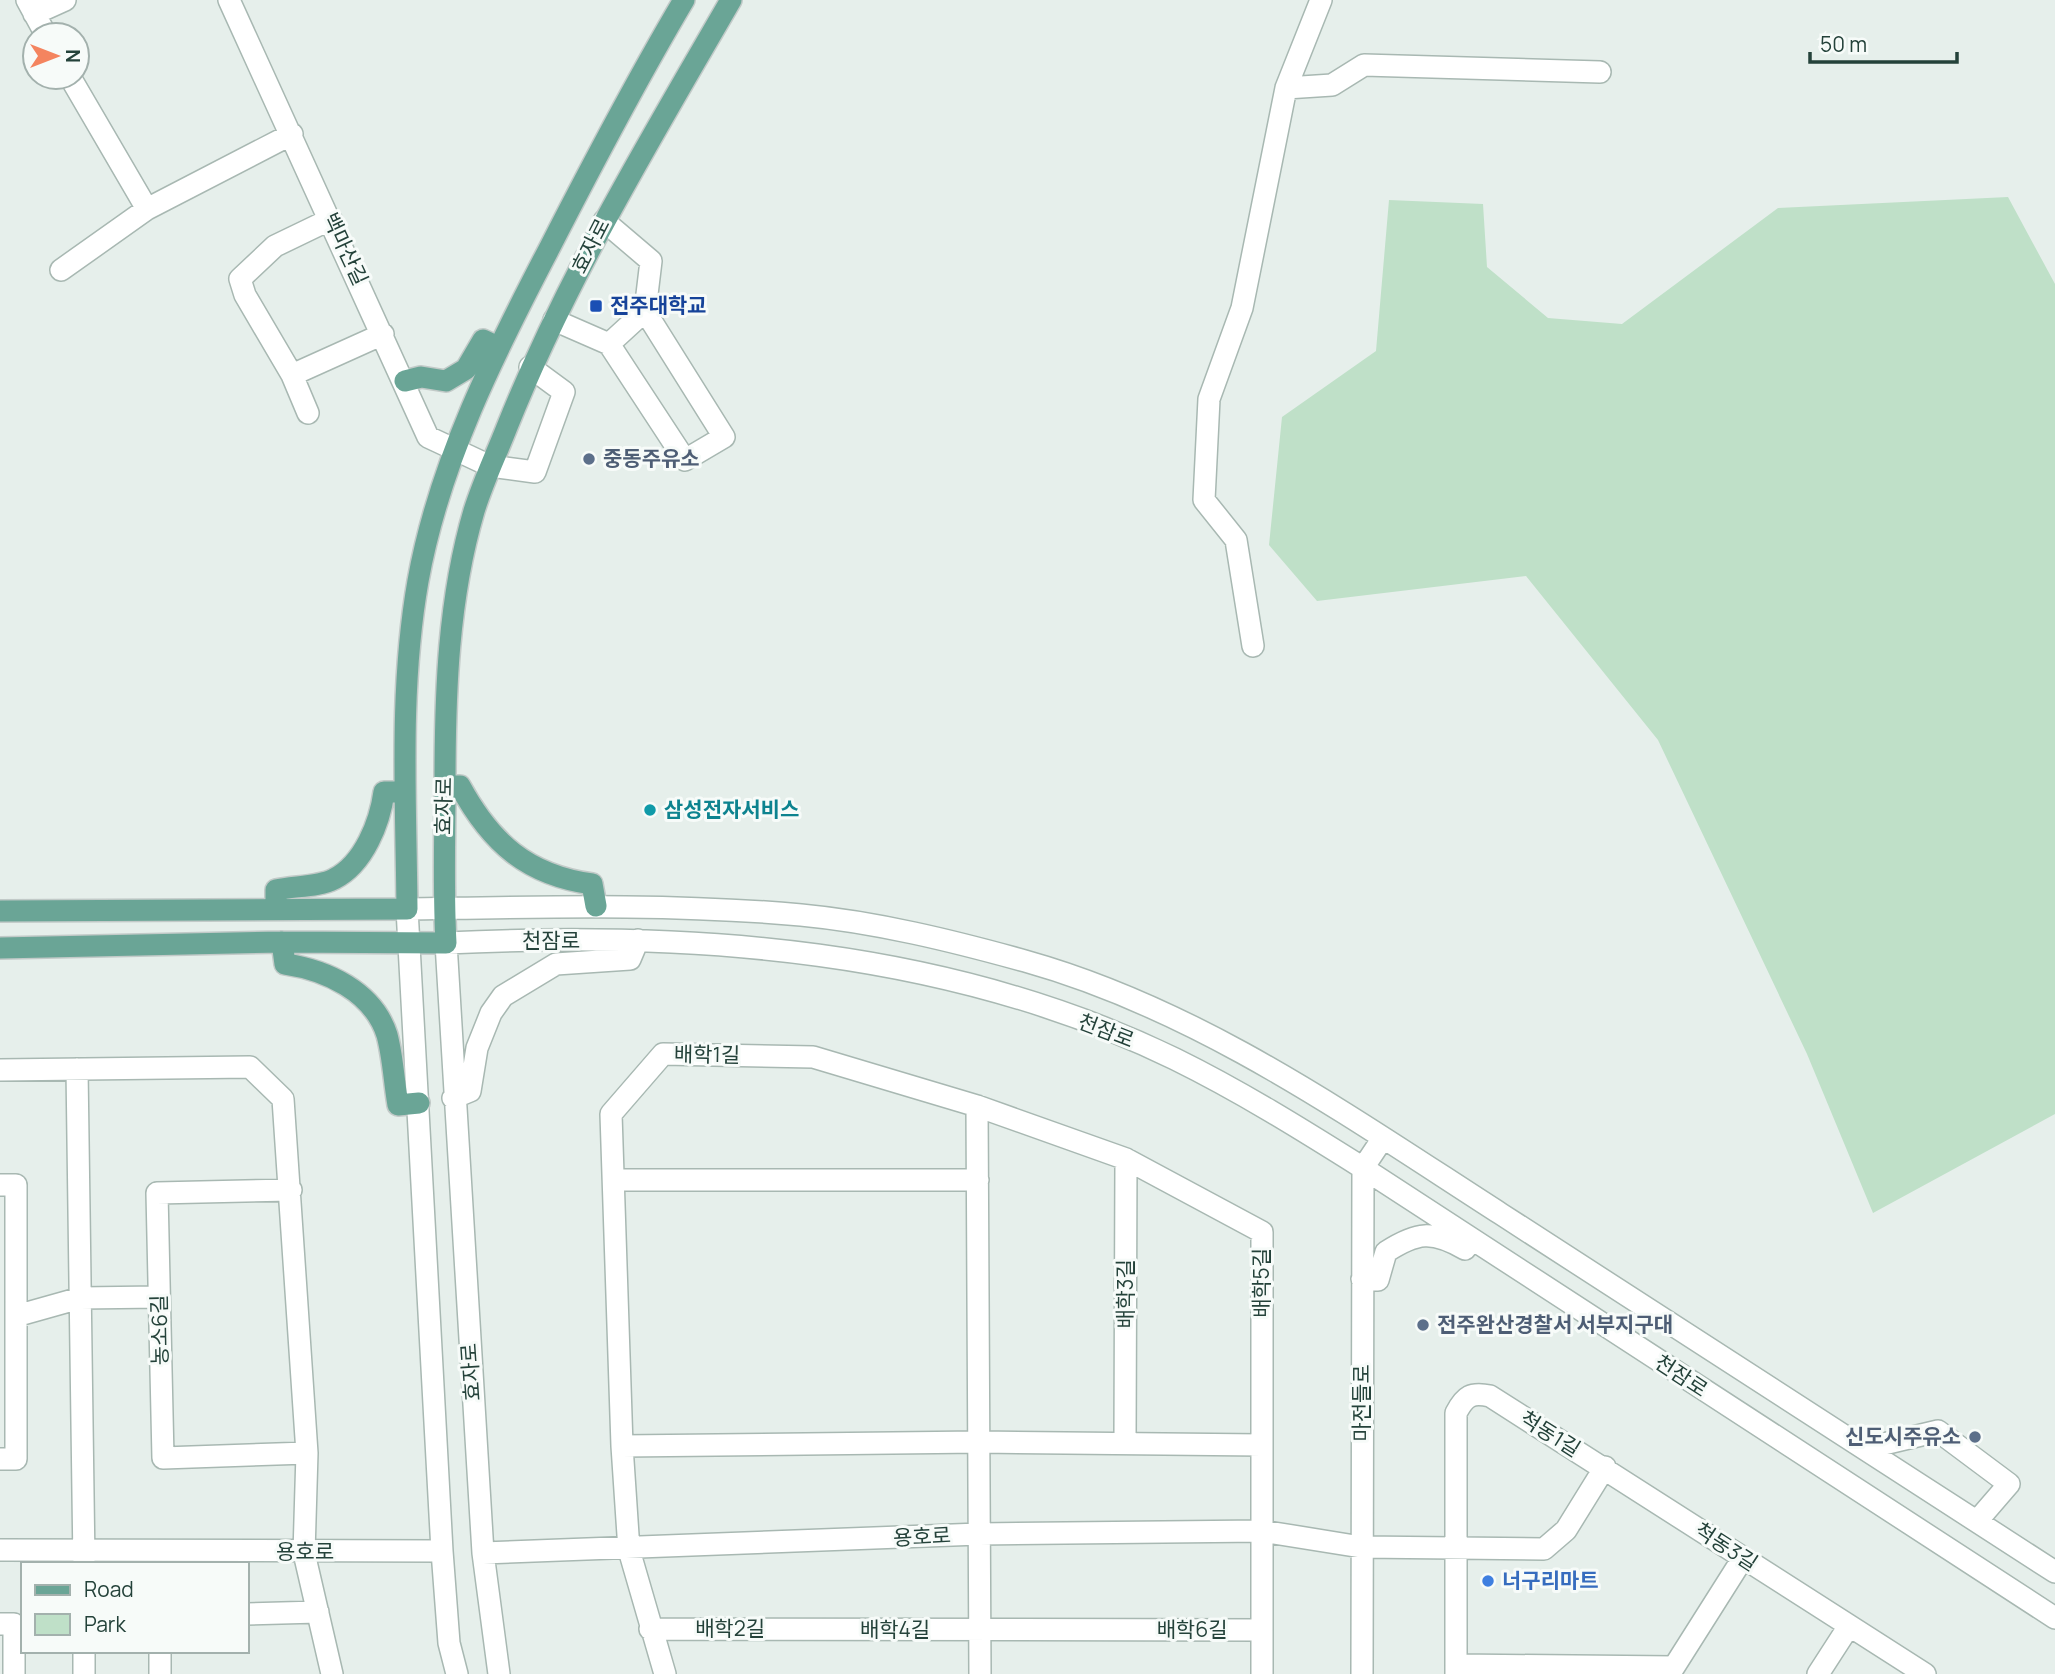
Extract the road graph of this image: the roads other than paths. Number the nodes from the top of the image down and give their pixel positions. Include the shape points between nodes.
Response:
1 (65, 0) edge
2 (229, 0) edge
3 (684, 0) edge
4 (731, 0) edge
5 (1321, 0) edge
6 (30, 7) edge
7 (1600, 72) dead end
8 (1286, 88) junction
9 (78, 91) edge
10 (292, 134) junction
11 (147, 209) junction
12 (331, 219) junction
13 (604, 221) junction
14 (61, 270) dead end
15 (645, 311) junction
16 (554, 320) junction
17 (383, 334) junction
18 (609, 344) junction
19 (498, 347) junction
20 (530, 366) junction
21 (292, 375) junction
22 (405, 381) junction
23 (308, 413) dead end
24 (456, 450) junction
25 (490, 466) junction
26 (1252, 646) dead end
27 (445, 786) junction
28 (404, 792) junction
29 (596, 906) junction
30 (444, 908) junction
31 (276, 909) junction
32 (407, 909) junction
33 (0, 911) edge
34 (638, 940) junction
35 (282, 942) junction
36 (409, 943) junction
37 (446, 943) junction
38 (0, 948) edge
39 (77, 1069) junction
40 (0, 1070) edge
41 (453, 1098) junction
42 (419, 1103) junction
43 (977, 1107) junction
44 (1383, 1138) junction
45 (1126, 1159) junction
46 (1363, 1168) junction
47 (614, 1180) junction
48 (978, 1180) junction
49 (0, 1185) edge
50 (291, 1189) junction
51 (1478, 1243) junction
52 (1362, 1279) junction
53 (159, 1297) junction
54 (80, 1298) junction
55 (16, 1316) junction
56 (979, 1442) junction
57 (1125, 1442) junction
58 (1262, 1445) junction
59 (622, 1446) junction
60 (1867, 1448) junction
61 (307, 1453) junction
62 (0, 1459) edge
63 (1605, 1467) junction
64 (1977, 1521) junction
65 (1262, 1531) junction
66 (979, 1534) junction
67 (1361, 1547) junction
68 (1458, 1549) junction
69 (0, 1550) edge
70 (629, 1550) junction
71 (442, 1551) junction
72 (304, 1553) junction
73 (483, 1553) junction
74 (84, 1558) edge
75 (1743, 1558) junction
76 (2055, 1572) edge
77 (318, 1612) junction
78 (248, 1614) edge
79 (2055, 1618) edge
80 (0, 1625) edge
81 (1849, 1626) junction
82 (650, 1629) junction
83 (810, 1630) joint
84 (979, 1630) junction
85 (1121, 1630) joint
86 (1262, 1630) junction
87 (84, 1653) edge
88 (160, 1653) edge
89 (1456, 1670) edge
90 (14, 1674) edge
91 (84, 1674) edge
92 (160, 1674) edge
93 (332, 1674) edge
94 (457, 1674) edge
95 (499, 1674) edge
96 (665, 1674) edge
97 (979, 1674) edge
98 (1262, 1674) edge
99 (1362, 1674) edge
100 (1818, 1674) edge
101 (1925, 1674) edge

1 - 6 street
2 - 10 street, 백마산길
3 - 19 main road, 효자로 via 643,69
4 - 13 main road, 효자로
5 - 8 street
7 - 8 street via 1364,65 1332,85
8 - 26 street via 1242,308 1209,399 1205,500 1236,540
9 - 11 street
10 - 11 street
10 - 12 street, 백마산길
11 - 14 street
12 - 17 street, 백마산길
12 - 21 street via 275,246 240,279
13 - 15 street via 651,261
13 - 16 main road, 효자로
15 - 18 street
15 - 18 street via 724,437 685,460
16 - 18 street
16 - 20 main road, 효자로
17 - 21 street
17 - 22 street, 백마산길
19 - 22 main road via 483,340 466,369 446,381 421,377
19 - 24 main road, 효자로
20 - 25 main road, 효자로
20 - 25 street, 백마산길 via 564,392 535,472
21 - 23 street
22 - 24 street, 백마산길 via 428,438
24 - 25 street, 백마산길
24 - 28 main road, 효자로 via 418,581 407,668
25 - 27 main road, 효자로 via 474,512 450,640
27 - 29 main road via 460,786 475,815 520,859 544,874 593,884
27 - 30 main road, 효자로
28 - 31 main road via 384,792 381,815 358,859 334,879 276,890
28 - 32 main road, 효자로
29 - 30 street, 천잠로
29 - 44 street, 천잠로 via 801,915 867,925 1029,962 1112,991 1233,1045
30 - 32 street, 천잠로
30 - 37 main road, 효자로
31 - 32 main road, 천잠로
31 - 33 main road, 천잠로
32 - 36 street, 효자로
34 - 37 street, 천잠로
34 - 41 street via 629,959 556,964 503,996 477,1048 470,1091
34 - 46 street, 천잠로 via 765,946 900,967 1035,1004 1185,1064 1252,1098
35 - 36 main road, 천잠로
35 - 38 main road, 천잠로
35 - 42 main road via 285,964 311,968 362,996 386,1033 398,1105
36 - 37 main road, 천잠로
36 - 42 street, 효자로
37 - 41 street, 효자로
39 - 40 street
39 - 50 street via 250,1067 283,1099
39 - 54 street
41 - 73 street, 효자로
42 - 71 street, 효자로
43 - 45 street
43 - 47 street, 배학1길 via 813,1057 663,1054 611,1114
43 - 48 street
44 - 46 street
44 - 60 street, 천잠로
45 - 57 street, 배학3길
45 - 58 street, 배학5길 via 1262,1232
46 - 51 street, 천잠로
46 - 52 street, 마전들로
47 - 48 street
47 - 59 street, 배학1길
48 - 56 street
49 - 55 street via 16,1185
50 - 53 street, 농소6길 via 157,1193
50 - 61 street
51 - 52 street via 1471,1252 1444,1236 1412,1236 1386,1252 1378,1279
51 - 79 street, 천잠로
52 - 67 street, 마전들로
53 - 54 street
53 - 61 street, 농소6길 via 163,1458
54 - 55 street
54 - 74 street
55 - 62 street via 16,1459
56 - 57 street
56 - 59 street
56 - 66 street
57 - 58 street
58 - 65 street, 배학5길
59 - 70 street, 배학1길
60 - 64 street, 천잠로
60 - 64 street via 1938,1431 2009,1484
61 - 72 street
63 - 68 street, 척동1길 via 1566,1530 1544,1549
63 - 68 street, 척동1길 via 1490,1396 1476,1393 1464,1398 1456,1413
63 - 75 street, 척동3길
64 - 76 street, 천잠로
65 - 66 street, 용호로
65 - 67 street, 용호로
65 - 86 street
66 - 70 street, 용호로
66 - 84 street
67 - 68 street, 용호로
67 - 99 street, 마전들로
68 - 89 street, 척동1길
69 - 74 street, 용호로
70 - 73 street, 용호로
70 - 82 street
71 - 72 street, 용호로
71 - 94 street, 효자로 via 449,1643
72 - 74 street, 용호로
72 - 77 street
73 - 95 street, 효자로
75 - 81 street, 척동3길
75 - 89 street, 척동1길 via 1674,1667
77 - 78 street
77 - 93 street
80 - 90 street via 14,1625
81 - 100 street
81 - 101 street, 척동3길
82 - 83 street, 배학2길
82 - 96 street
83 - 84 street, 배학4길
84 - 85 street, 배학4길
84 - 97 street
85 - 86 street, 배학6길
86 - 98 street
87 - 91 street
88 - 92 street

